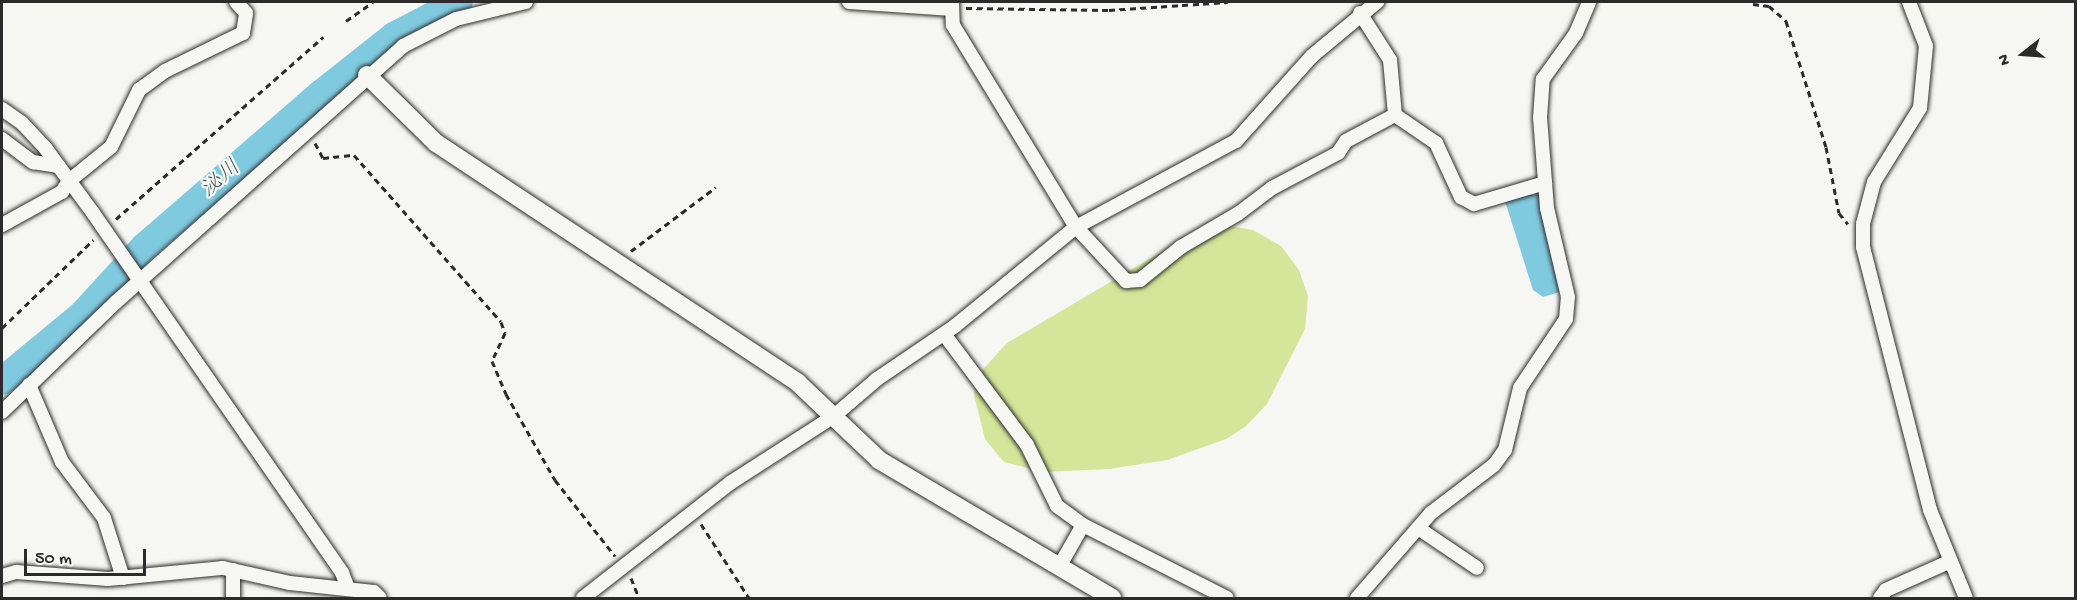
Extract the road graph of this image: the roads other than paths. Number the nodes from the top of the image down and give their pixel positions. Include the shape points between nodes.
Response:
1 (236, 2) edge
2 (526, 2) edge
3 (849, 2) edge
4 (1377, 2) edge
5 (1589, 2) edge
6 (1909, 2) edge
7 (952, 5) edge
8 (1360, 13) junction
9 (367, 75) junction
10 (2, 109) edge
11 (1395, 115) junction
12 (2, 139) edge
13 (59, 166) junction
14 (69, 181) junction
15 (1545, 183) junction
16 (2, 225) edge
17 (1076, 227) junction
18 (138, 281) junction
19 (944, 334) junction
20 (29, 385) junction
21 (2, 412) edge
22 (834, 416) junction
23 (1083, 525) junction
24 (1418, 528) junction
25 (1949, 562) junction
26 (1059, 567) junction
27 (1477, 568) dead end
28 (233, 570) junction
29 (2, 576) edge
30 (123, 578) junction
31 (348, 588) junction
32 (323, 593) edge
33 (233, 598) edge
34 (380, 598) edge
35 (583, 598) edge
36 (1112, 598) edge
37 (1227, 598) edge
38 (1358, 598) edge
39 (1880, 598) edge
40 (1966, 598) edge

1 - 14 street via 246,13 243,33 165,71 139,90 111,147
2 - 9 street via 433,30 403,46
3 - 7 street
4 - 8 street
5 - 15 street via 1576,33 1543,79 1540,118
6 - 25 street via 1926,46 1920,108 1874,182 1863,236 1875,299 1930,510
7 - 17 street via 953,25
8 - 11 street via 1390,60
8 - 17 street via 1312,57 1236,141
9 - 18 street
9 - 22 street via 436,143 798,383
10 - 13 street via 22,123
11 - 15 street via 1436,143 1461,197 1474,204
11 - 17 street via 1346,141 1338,153 1272,188 1239,213 1181,247 1140,280 1126,281 1116,273
12 - 13 street via 33,162
13 - 14 street
14 - 16 street via 62,192
14 - 18 street
15 - 24 street via 1546,208 1568,297 1566,319 1520,388 1500,457
17 - 19 street
18 - 20 street
18 - 31 street via 342,573
19 - 22 street via 877,379
19 - 23 street via 1027,445 1057,506
20 - 21 street
20 - 30 street via 62,462 104,518
22 - 26 street via 879,460
22 - 35 street via 729,483
23 - 26 street
23 - 37 street
24 - 27 street
24 - 38 street
25 - 39 street via 1886,590
25 - 40 street
26 - 36 street
28 - 30 street
28 - 32 street
28 - 33 street
29 - 30 street via 16,572
31 - 32 street
31 - 34 street via 374,592

